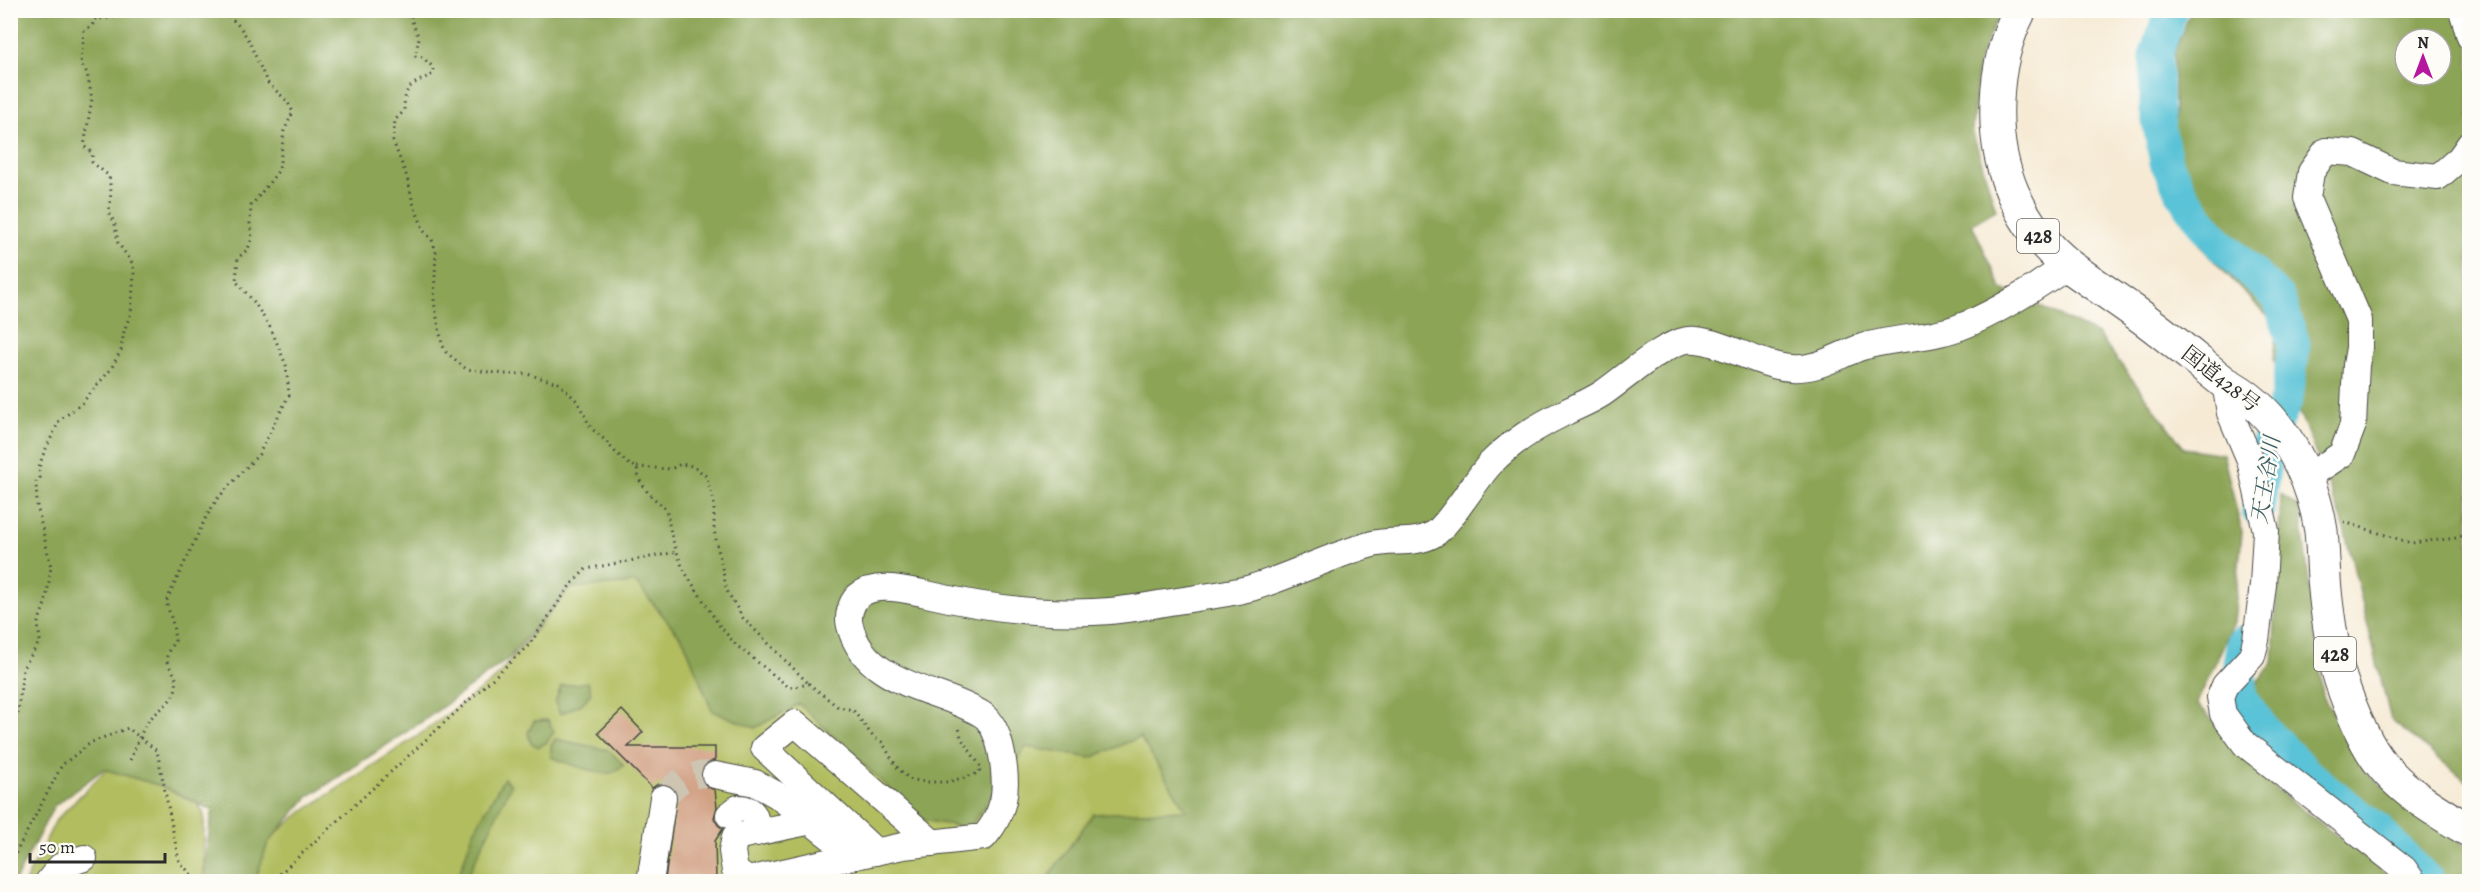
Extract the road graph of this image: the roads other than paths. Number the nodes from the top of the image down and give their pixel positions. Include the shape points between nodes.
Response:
1 (2020, 10) edge
2 (2462, 10) edge
3 (2469, 37) edge
4 (2469, 144) edge
5 (2068, 265) junction
6 (2233, 387) junction
7 (2306, 478) junction
8 (715, 775) tunnel mouth
9 (663, 798) tunnel mouth
10 (812, 821) junction
11 (2469, 831) edge
12 (933, 843) junction
13 (866, 854) junction
14 (84, 858) dead end
15 (48, 882) edge
16 (650, 882) edge
17 (2413, 882) edge

1 - 5 highway, 国道428号 / 428 via 2004,49 1997,87 2003,169 2023,216
2 - 3 street
4 - 7 street via 2439,177 2393,172 2353,153 2326,151 2311,172 2307,198 2359,320 2359,348 2353,425 2342,454
5 - 6 highway, 国道428号 / 428
5 - 12 street via 1959,327 1858,348 1814,367 1789,369 1689,340 1659,353 1598,396 1527,433 1491,463 1438,533 1418,541 1373,543 1247,589 1114,613 1011,611 908,590 873,588 855,598 848,619 854,641 871,662 898,680 987,717 999,739 1005,795 997,821 984,837
6 - 7 highway, 国道428号 / 428 via 2263,409 2281,432
6 - 17 street via 2230,413 2250,460 2266,531 2256,640 2252,656 2225,685 2220,697 2223,714 2245,744 2403,869
7 - 11 highway, 国道428号 / 428 via 2317,513 2336,661 2357,723 2373,753 2394,778 2418,799
8 - 10 street via 755,783
9 - 16 street
10 - 13 street
10 - 13 street via 738,829 732,851 735,871 748,880
12 - 13 street
12 - 13 street via 795,723 764,748
14 - 15 street via 61,866

